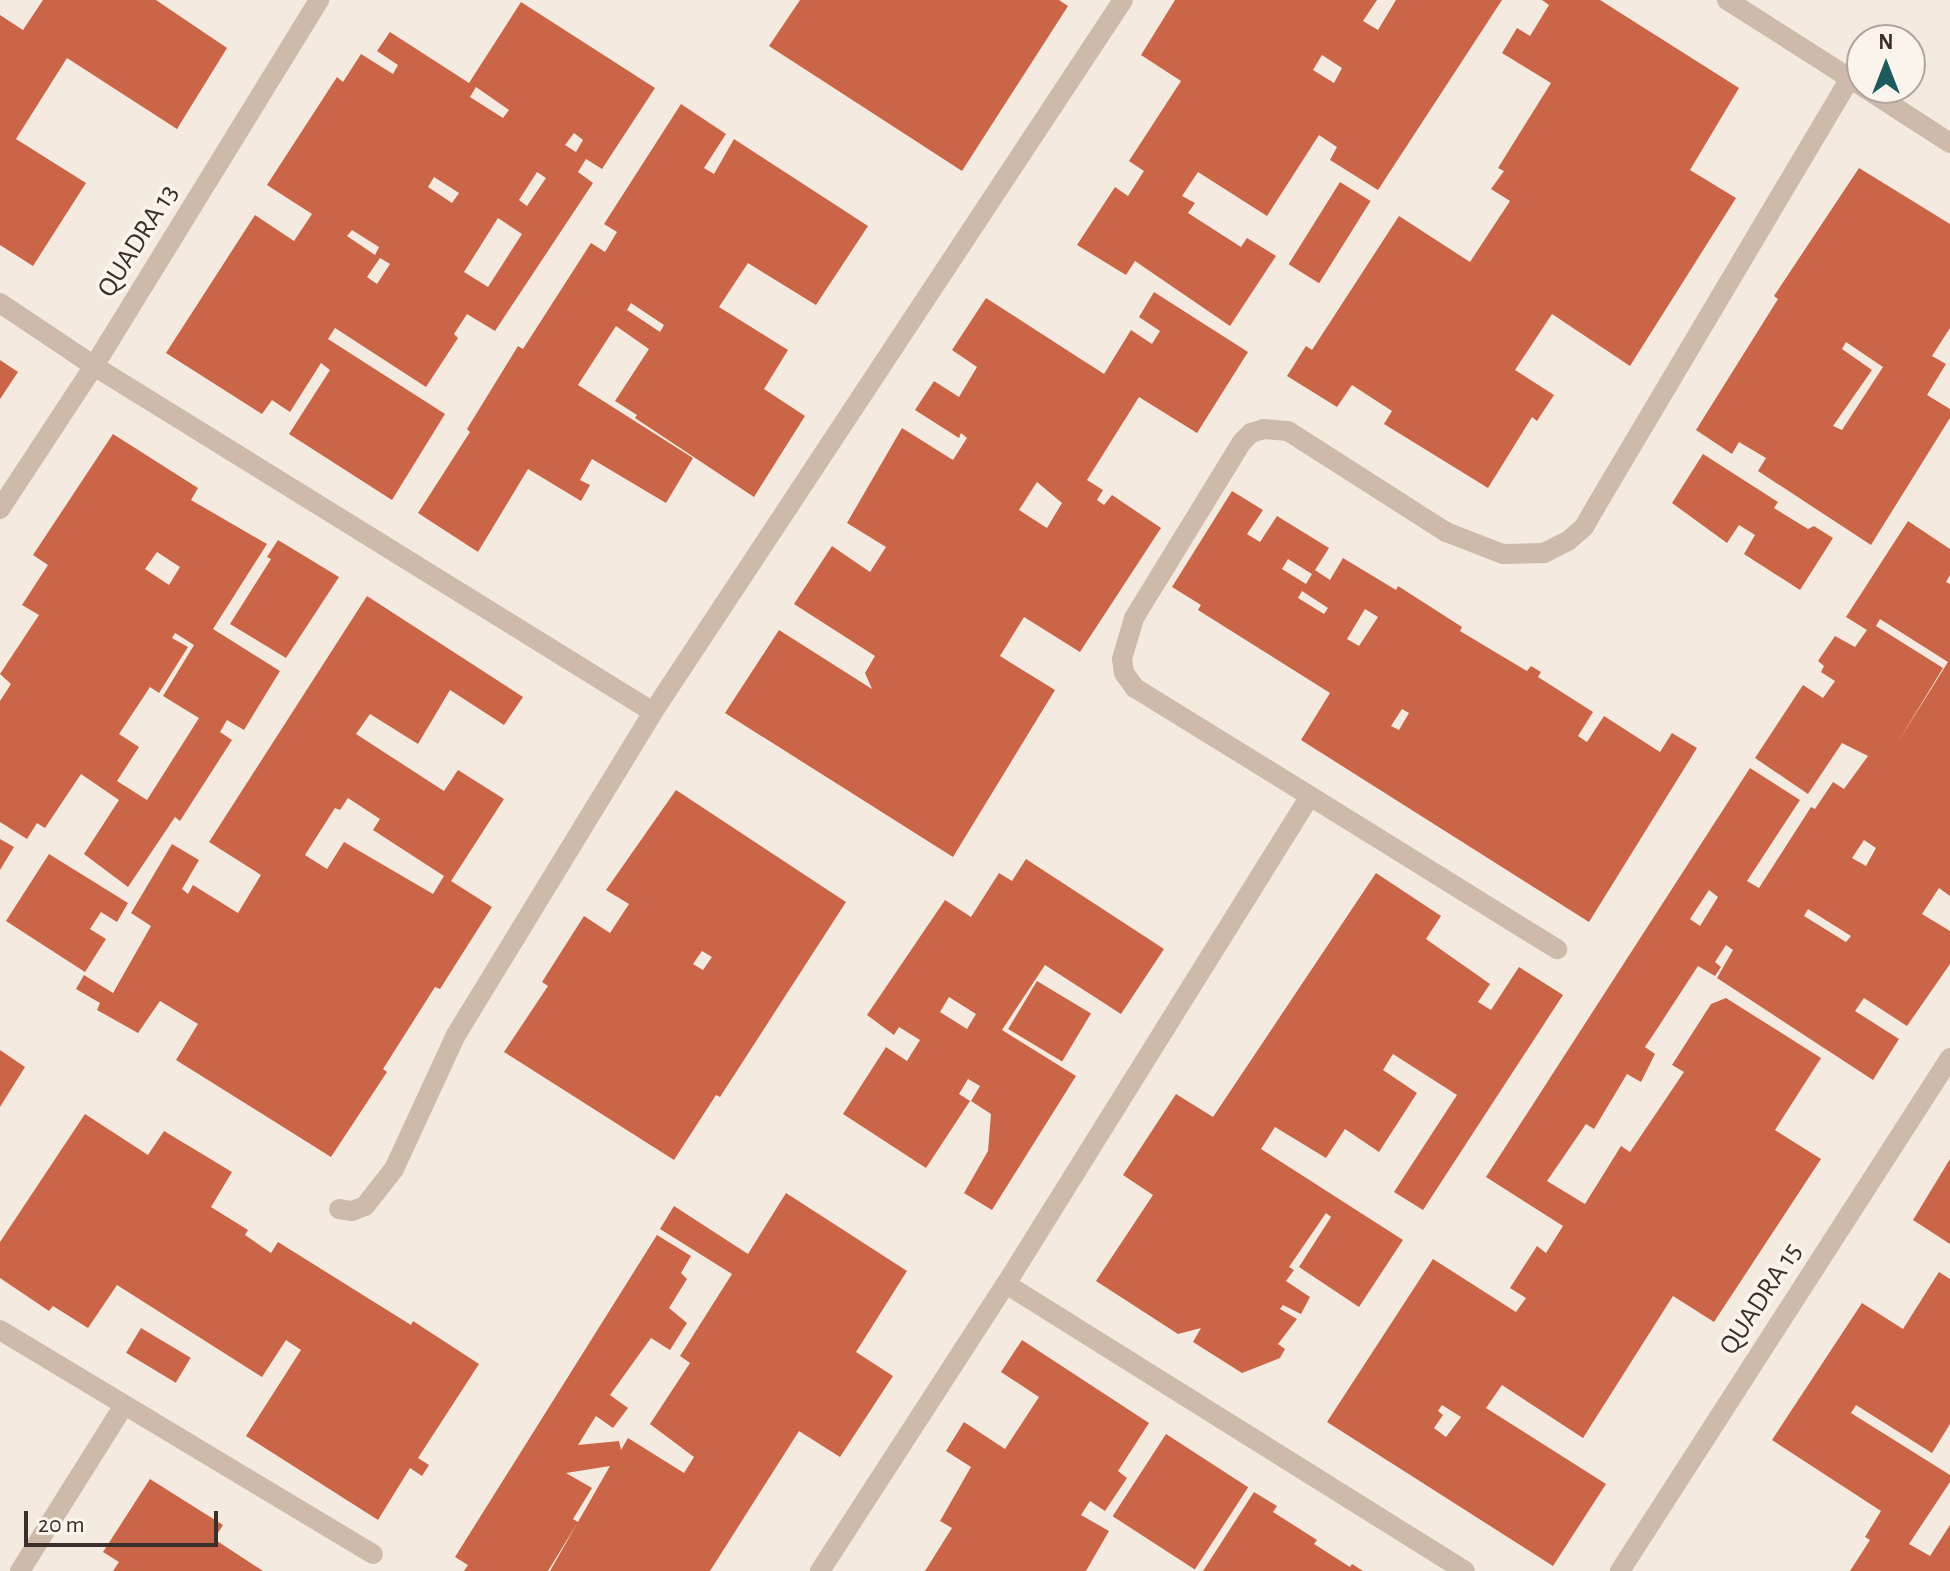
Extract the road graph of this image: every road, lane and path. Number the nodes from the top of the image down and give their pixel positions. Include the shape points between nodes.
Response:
1 (319, 0) edge
2 (1123, 0) edge
3 (1727, 0) edge
4 (1846, 76) edge
5 (1847, 104) edge
6 (1890, 104) edge
7 (1950, 143) edge
8 (0, 303) edge
9 (94, 366) junction
10 (0, 509) edge
11 (653, 712) junction
12 (1310, 796) junction
13 (1557, 949) dead end
14 (1950, 1058) edge
15 (339, 1209) dead end
16 (1006, 1284) junction
17 (0, 1330) edge
18 (123, 1407) junction
19 (373, 1554) dead end
20 (20, 1571) edge
21 (820, 1571) edge
22 (1465, 1571) edge
23 (1620, 1571) edge

1 - 9 street, QUADRA 13
2 - 11 street
3 - 4 street
5 - 12 street via 1584,527 1568,541 1544,553 1503,554 1446,532 1288,431 1264,429 1242,442 1134,618 1122,659 1124,673 1135,688
6 - 7 street
8 - 9 street
9 - 10 street, QUADRA 13
9 - 11 street
11 - 15 street via 456,1035 394,1169 365,1206
12 - 13 street
12 - 16 street
14 - 23 street, QUADRA 15
16 - 21 street
16 - 22 street
17 - 18 street
18 - 19 street
18 - 20 street

